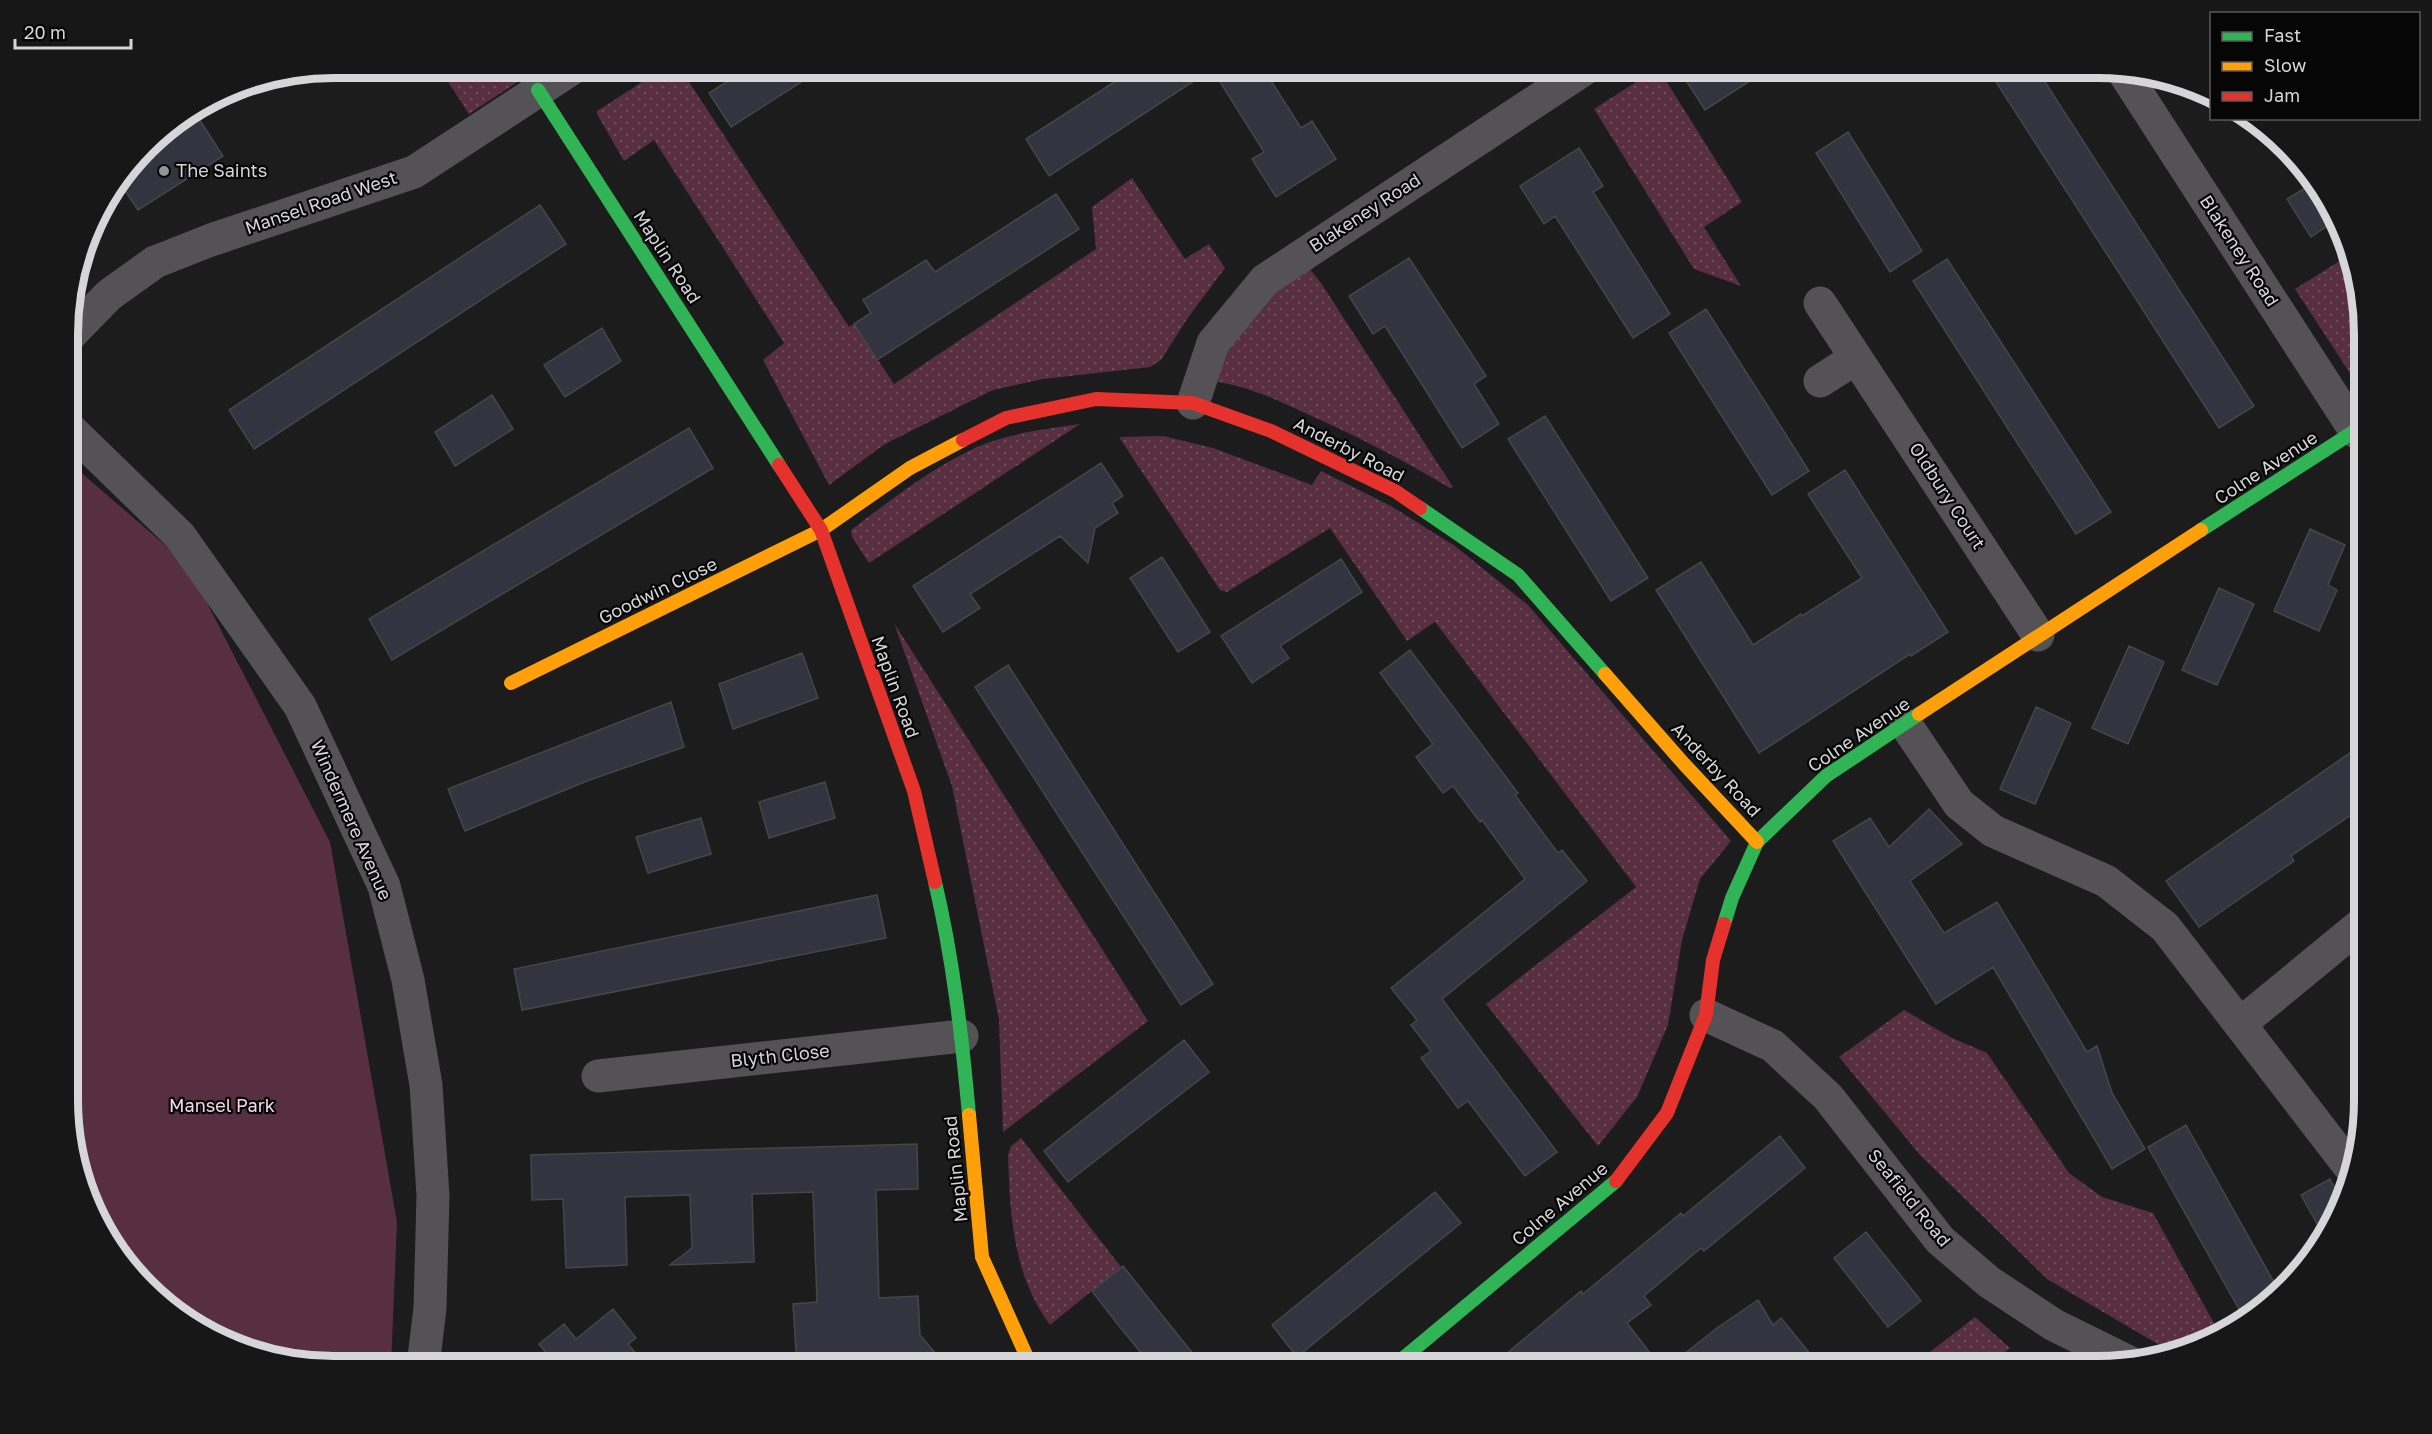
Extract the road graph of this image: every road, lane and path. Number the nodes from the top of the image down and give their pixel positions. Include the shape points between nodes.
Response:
1 (557, 78) edge
2 (1571, 78) edge
3 (2129, 80) edge
4 (538, 90) junction
5 (1820, 303) dead end
6 (78, 326) edge
7 (1856, 358) junction
8 (1821, 381) dead end
9 (1193, 403) junction
10 (2354, 419) edge
11 (2354, 432) edge
12 (78, 437) edge
13 (821, 530) junction
14 (2038, 635) junction
15 (511, 683) dead end
16 (1906, 725) junction
17 (1757, 842) junction
18 (2354, 930) edge
19 (1706, 1016) junction
20 (2240, 1024) junction
21 (962, 1036) junction
22 (598, 1076) dead end
23 (2346, 1162) edge
24 (2115, 1355) edge
25 (424, 1356) edge
26 (1027, 1356) edge
27 (1412, 1356) edge

1 - 4 street, Mansel Road West
2 - 9 street, Blakeney Road via 1264,280 1213,343
3 - 10 street, Blakeney Road
4 - 6 street, Mansel Road West via 414,172 154,261 109,295
4 - 13 street, Maplin Road
5 - 7 street, Oldbury Court
7 - 8 street
7 - 14 street, Oldbury Court
9 - 13 street, Anderby Road via 1096,399 1006,418 910,468
9 - 17 street, Anderby Road via 1271,431 1395,491 1518,575
11 - 14 street, Colne Avenue
12 - 25 street, Windermere Avenue via 180,536 300,706 384,886 408,980 426,1085 433,1196 430,1308
13 - 15 street, Goodwin Close
13 - 21 street, Maplin Road via 914,791 942,911
14 - 16 street, Colne Avenue
16 - 17 street, Colne Avenue via 1826,776
16 - 20 street via 1959,804 1993,831 2106,881 2165,927
17 - 19 street, Colne Avenue via 1729,908 1713,960
18 - 20 street
19 - 24 street, Seafield Road via 1773,1046 1828,1097 1940,1240 1989,1281 2054,1325
19 - 27 street, Colne Avenue via 1667,1113 1621,1176
20 - 23 street
21 - 22 street, Blyth Close
21 - 26 street, Maplin Road via 982,1257

